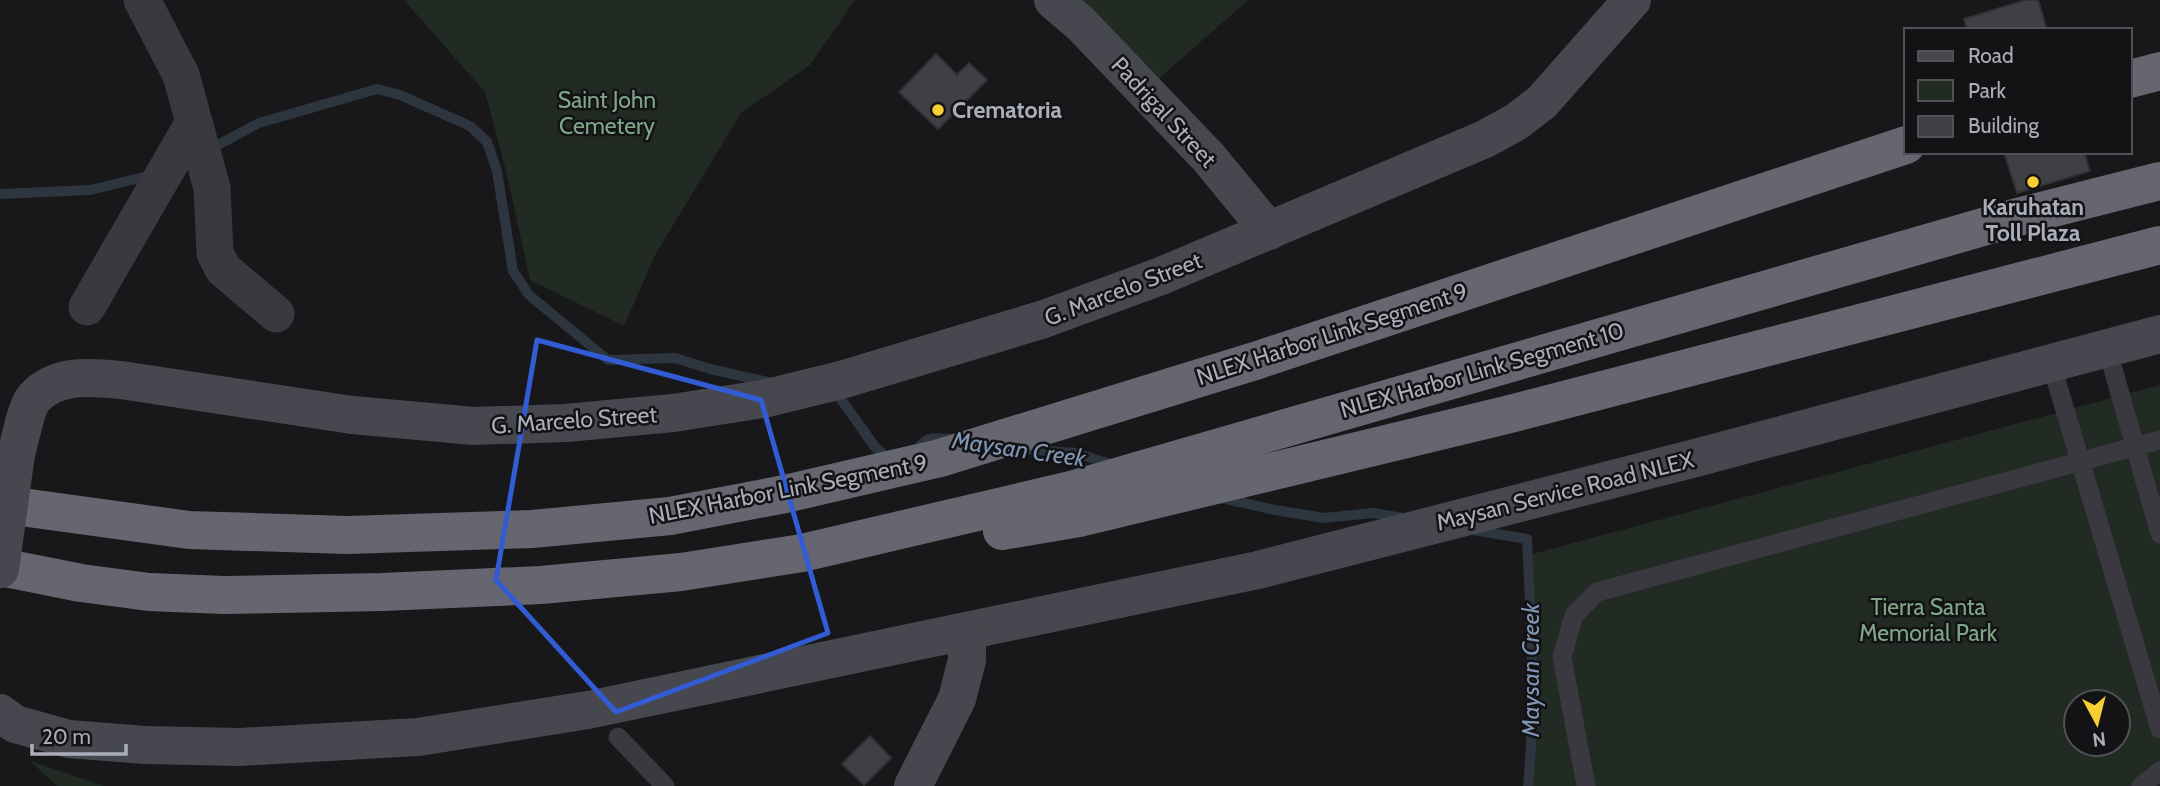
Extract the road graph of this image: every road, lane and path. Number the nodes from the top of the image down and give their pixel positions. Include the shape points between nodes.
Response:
1 (142, 0) edge
2 (1054, 0) edge
3 (1632, 0) edge
4 (2160, 71) edge
5 (2132, 78) edge
6 (194, 122) junction
7 (1904, 146) edge
8 (2160, 181) edge
9 (1269, 231) junction
10 (2160, 245) edge
11 (87, 307) dead end
12 (276, 314) dead end
13 (2160, 334) edge
14 (2107, 348) junction
15 (2051, 363) junction
16 (2160, 440) edge
17 (2136, 447) junction
18 (2080, 463) junction
19 (0, 503) edge
20 (2160, 534) edge
21 (802, 553) junction
22 (0, 568) edge
23 (967, 632) junction
24 (0, 713) edge
25 (2160, 729) edge
26 (618, 737) dead end
27 (2160, 771) edge
28 (665, 786) edge
29 (913, 786) edge
30 (1586, 786) edge
31 (2141, 786) edge

1 - 6 street via 181,75
2 - 9 street, Padrigal Street via 1209,158
3 - 9 street, G. Marcelo Street via 1542,102 1516,122
4 - 5 highway
6 - 11 street
6 - 12 street via 212,188 215,253 223,268
7 - 19 highway, NLEX Harbor Link Segment 9 via 1245,364 940,458 670,516 532,529 347,535 189,530
8 - 21 highway, NLEX Harbor Link Segment 10 via 1960,233 1071,490
9 - 22 street, G. Marcelo Street, bridge via 1044,319 841,380 763,399 673,413 474,426 352,415 121,380 86,377 57,381 33,399 16,454
10 - 21 highway via 1519,412 1079,518 930,544
13 - 14 street, Maysan Service Road NLEX
14 - 15 street, Maysan Service Road NLEX
14 - 17 lane
15 - 18 lane
15 - 23 street, Maysan Service Road NLEX via 1258,570
16 - 17 lane
17 - 18 lane
17 - 20 lane
18 - 25 lane
18 - 30 lane via 1597,592 1574,615 1562,657
21 - 22 highway via 681,572 541,585 342,593 149,592
23 - 24 street via 588,710 418,737 239,747 145,745 69,739 15,724
23 - 29 street via 967,660 957,699
26 - 28 lane
27 - 31 lane

